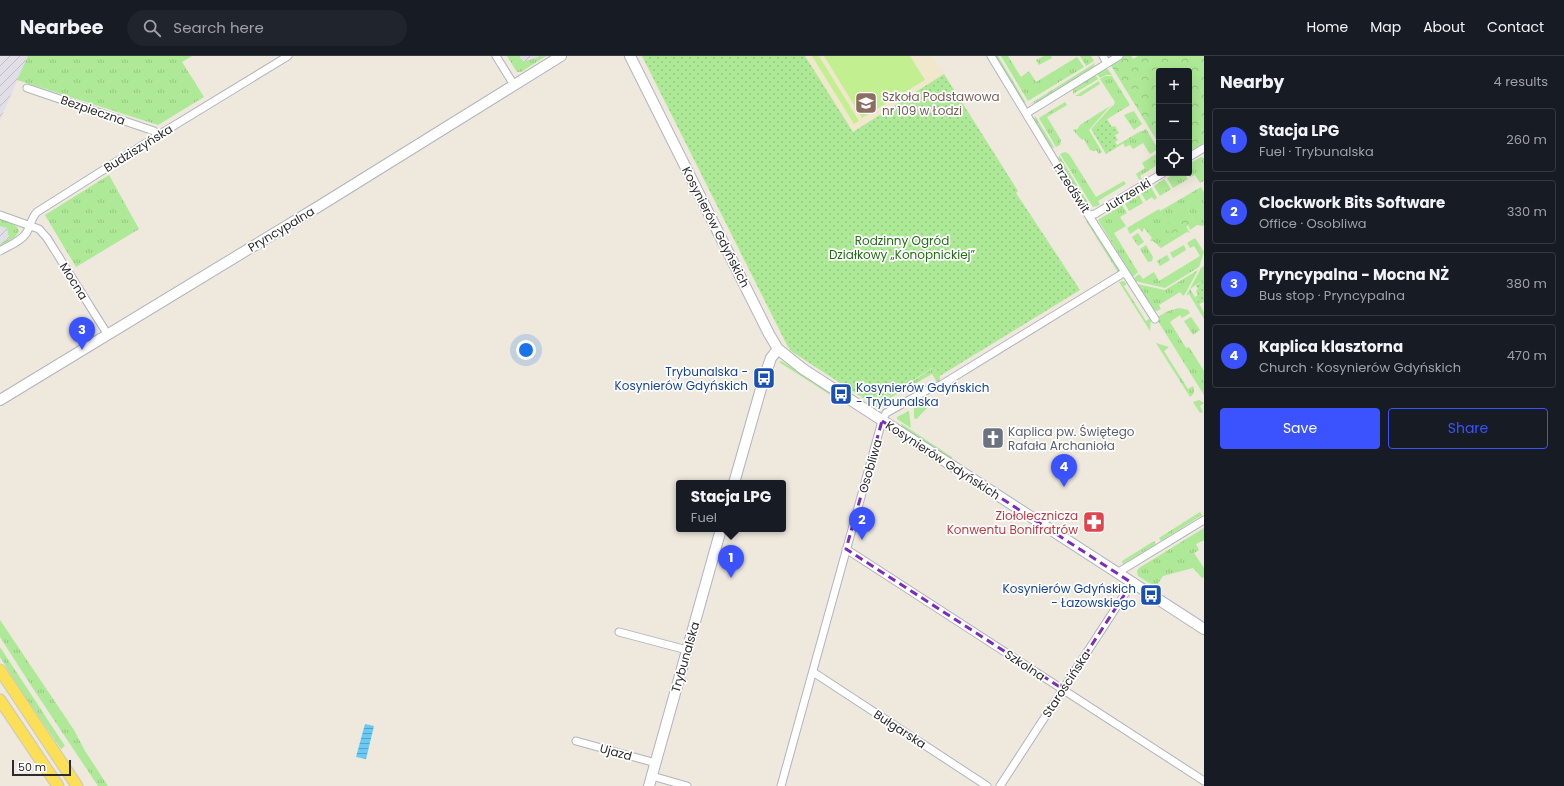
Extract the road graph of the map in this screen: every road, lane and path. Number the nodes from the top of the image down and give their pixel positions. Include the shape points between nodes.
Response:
1 (288, 56) edge
2 (496, 56) edge
3 (561, 56) edge
4 (630, 56) edge
5 (991, 56) edge
6 (1103, 56) edge
7 (1119, 56) edge
8 (1107, 63) junction
9 (514, 85) junction
10 (26, 88) dead end
11 (1027, 113) junction
12 (157, 136) junction
13 (1204, 148) edge
14 (1192, 155) edge
15 (1158, 176) edge
16 (0, 215) edge
17 (1090, 215) junction
18 (30, 225) junction
19 (0, 251) edge
20 (1125, 272) junction
21 (1154, 319) dead end
22 (108, 334) junction
23 (778, 349) junction
24 (0, 400) edge
25 (882, 421) junction
26 (735, 480) edge
27 (1204, 520) edge
28 (720, 532) edge
29 (846, 549) junction
30 (1117, 573) junction
31 (1132, 583) junction
32 (1204, 629) edge
33 (619, 632) dead end
34 (687, 650) junction
35 (0, 670) edge
36 (813, 672) junction
37 (1063, 689) junction
38 (0, 700) edge
39 (576, 741) dead end
40 (656, 763) junction
41 (650, 781) edge
42 (1204, 781) edge
43 (58, 786) edge
44 (77, 786) edge
45 (687, 786) edge
46 (781, 786) edge
47 (987, 786) edge
48 (1000, 786) edge

1 - 12 street, Budziszyńska
2 - 9 street
3 - 9 street, Pryncypalna
4 - 23 street, Kosynierów Gdyńskich
5 - 11 street, Przedświt
6 - 8 street
7 - 8 street
8 - 11 street
9 - 22 street, Pryncypalna
10 - 12 street, Bezpieczna via 154,130
11 - 17 street, Przedświt via 1068,184
12 - 18 street, Budziszyńska via 37,212
13 - 14 street
15 - 17 street, Jutrzenki
16 - 18 street
17 - 20 street, Przedświt
18 - 19 street, Budziszyńska via 23,237
18 - 22 street, Mocna via 39,229 48,238
20 - 21 street, Przedświt
20 - 25 street, Osobliwa via 941,385 929,388 886,413
22 - 24 street, Pryncypalna
23 - 25 street, Kosynierów Gdyńskich via 803,369
23 - 26 street via 771,358 764,378
25 - 29 street, Osobliwa
25 - 30 street, Kosynierów Gdyńskich
27 - 30 street
28 - 34 street, Trybunalska
29 - 36 street, Osobliwa
29 - 37 street, Szkolna
30 - 31 street, Kosynierów Gdyńskich
31 - 32 street, Kosynierów Gdyńskich
31 - 37 street, Starościńska
33 - 34 street
34 - 40 street, Trybunalska
35 - 44 main road
36 - 46 street, Osobliwa
36 - 47 street, Bułgarska
37 - 42 street, Szkolna
37 - 48 street, Starościńska
38 - 43 main road
39 - 40 street, Ujazd
40 - 41 street, Trybunalska
41 - 45 street

